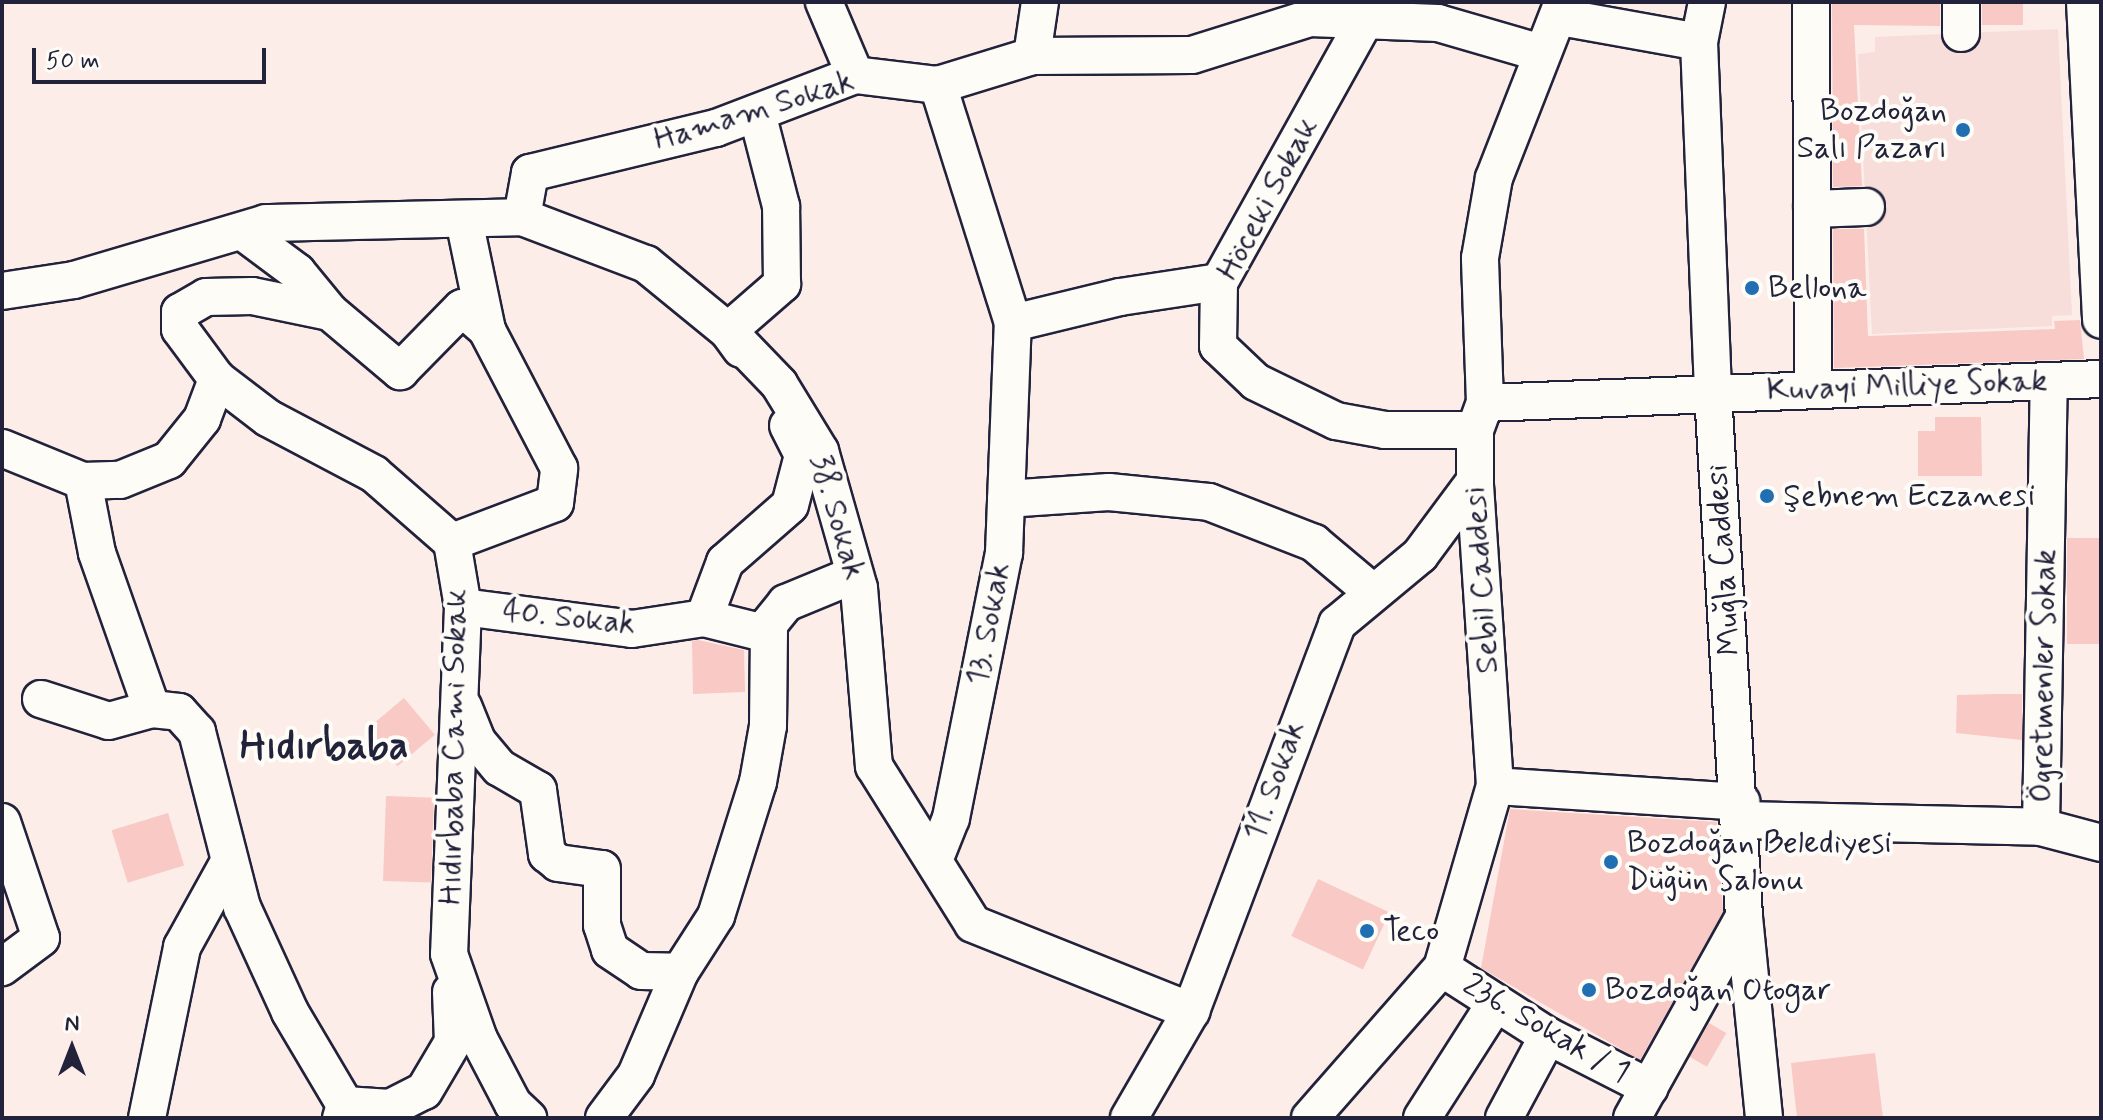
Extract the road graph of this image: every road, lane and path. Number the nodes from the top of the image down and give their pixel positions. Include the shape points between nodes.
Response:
1 (824, 2) edge
2 (1040, 2) edge
3 (1707, 2) edge
4 (1811, 2) edge
5 (2085, 2) edge
6 (1562, 10) edge
7 (1437, 12) edge
8 (1364, 22) junction
9 (1699, 42) junction
10 (1541, 53) junction
11 (1032, 56) junction
12 (855, 75) junction
13 (938, 85) junction
14 (757, 113) junction
15 (1866, 207) dead end
16 (1812, 209) junction
17 (522, 217) junction
18 (464, 220) junction
19 (242, 231) junction
20 (1219, 282) junction
21 (2, 291) edge
22 (330, 312) junction
23 (2101, 320) edge
24 (1013, 323) junction
25 (487, 330) junction
26 (728, 331) junction
27 (217, 379) junction
28 (2101, 379) edge
29 (2049, 382) junction
30 (1813, 389) junction
31 (1713, 393) junction
32 (1480, 417) junction
33 (2, 448) edge
34 (83, 481) junction
35 (1475, 481) junction
36 (1006, 499) junction
37 (452, 542) junction
38 (854, 575) junction
39 (1370, 590) junction
40 (463, 607) junction
41 (704, 618) junction
42 (768, 634) junction
43 (41, 699) dead end
44 (461, 701) junction
45 (152, 709) junction
46 (1495, 786) junction
47 (1742, 811) junction
48 (2, 822) edge
49 (2041, 827) junction
50 (2101, 843) edge
51 (935, 858) junction
52 (229, 862) junction
53 (1744, 917) junction
54 (449, 954) junction
55 (2, 967) edge
56 (1442, 968) junction
57 (680, 972) junction
58 (1495, 1004) junction
59 (1191, 1011) junction
60 (1548, 1036) junction
61 (1641, 1103) edge
62 (343, 1111) edge
63 (147, 1118) edge
64 (528, 1118) edge
65 (604, 1118) edge
66 (1129, 1118) edge
67 (1310, 1118) edge
68 (1422, 1118) edge
69 (1504, 1118) edge
70 (1764, 1118) edge

1 - 12 street
2 - 11 street
3 - 9 street, Muğla Caddesi
4 - 16 street
5 - 23 street
6 - 9 street
6 - 10 street, Sebil Caddesi
7 - 8 street, Hamam Sokak
7 - 10 street, Hamam Sokak
8 - 11 street, Hamam Sokak via 1310,18 1192,55
8 - 20 street, Höceki Sokak
9 - 31 street, Muğla Caddesi
10 - 32 street, Sebil Caddesi via 1494,178 1480,258
11 - 13 street, Hamam Sokak
12 - 13 street, Hamam Sokak
12 - 14 street, Hamam Sokak
13 - 24 street, 13. Sokak
14 - 17 street, Hamam Sokak via 530,173
14 - 26 street via 781,206 782,284
15 - 16 street
16 - 30 street
17 - 18 street
17 - 26 street, 38. Sokak via 646,264
18 - 19 street via 294,219
18 - 25 street
19 - 21 street via 74,280
19 - 22 street via 297,272
20 - 24 street via 1120,297
20 - 32 street, Höceki Sokak via 1218,346 1256,382 1336,421 1385,430
22 - 25 street via 400,371 462,308
22 - 27 street via 252,296 206,297 180,312 180,329
24 - 36 street, 13. Sokak
25 - 37 street via 559,468 555,503
26 - 38 street, 38. Sokak via 779,384 820,451
26 - 41 street via 803,455 790,505 725,562
27 - 34 street via 202,419 169,460 120,480
27 - 37 street via 268,418 374,474
28 - 29 street, Kuvayi Milliye Sokak
29 - 30 street, Kuvayi Milliye Sokak
29 - 49 street, Ögretmenler Sokak
30 - 31 street, Kuvayi Milliye Sokak
31 - 32 street, Höceki Sokak
31 - 47 street, Muğla Caddesi
32 - 35 street, Sebil Caddesi
33 - 34 street
34 - 45 street via 97,553
35 - 39 street, 11. Sokak via 1420,555
35 - 46 street, Sebil Caddesi
36 - 39 street via 1109,492 1209,502 1314,543
36 - 51 street, 13. Sokak via 1004,553 986,618 972,721 951,818
37 - 40 street, Hıdırbaba Cami Sokak
38 - 42 street via 786,603
38 - 51 street, 38. Sokak via 874,766
39 - 59 street, 11. Sokak via 1337,624
40 - 41 street, 40. Sokak via 632,629
40 - 44 street, Hıdırbaba Cami Sokak
41 - 42 street, 40. Sokak
42 - 57 street via 768,726 758,782 716,916
43 - 45 street via 109,721
44 - 54 street, Hıdırbaba Cami Sokak
44 - 57 street via 477,741 500,768 538,790 547,854 558,863 602,869 602,925 610,950 641,971
45 - 52 street via 179,712 197,732
46 - 47 street
46 - 56 street, Sebil Caddesi
47 - 49 street
47 - 53 street, Muğla Caddesi
48 - 55 street via 41,938
49 - 50 street
51 - 59 street via 973,924
52 - 62 street via 242,907 290,1012
52 - 63 street via 182,947
53 - 61 street
53 - 70 street, Muğla Caddesi
54 - 62 street via 453,1042 444,1067 424,1091 390,1108
54 - 64 street, Hıdırbaba Cami Sokak via 479,1039 513,1104
56 - 58 street, 236. Sokak / 1
56 - 67 street, Sebil Caddesi
57 - 65 street via 636,1075
58 - 60 street, 236. Sokak / 1
58 - 68 street
59 - 66 street, 11. Sokak
60 - 61 street, 236. Sokak / 1
60 - 69 street

